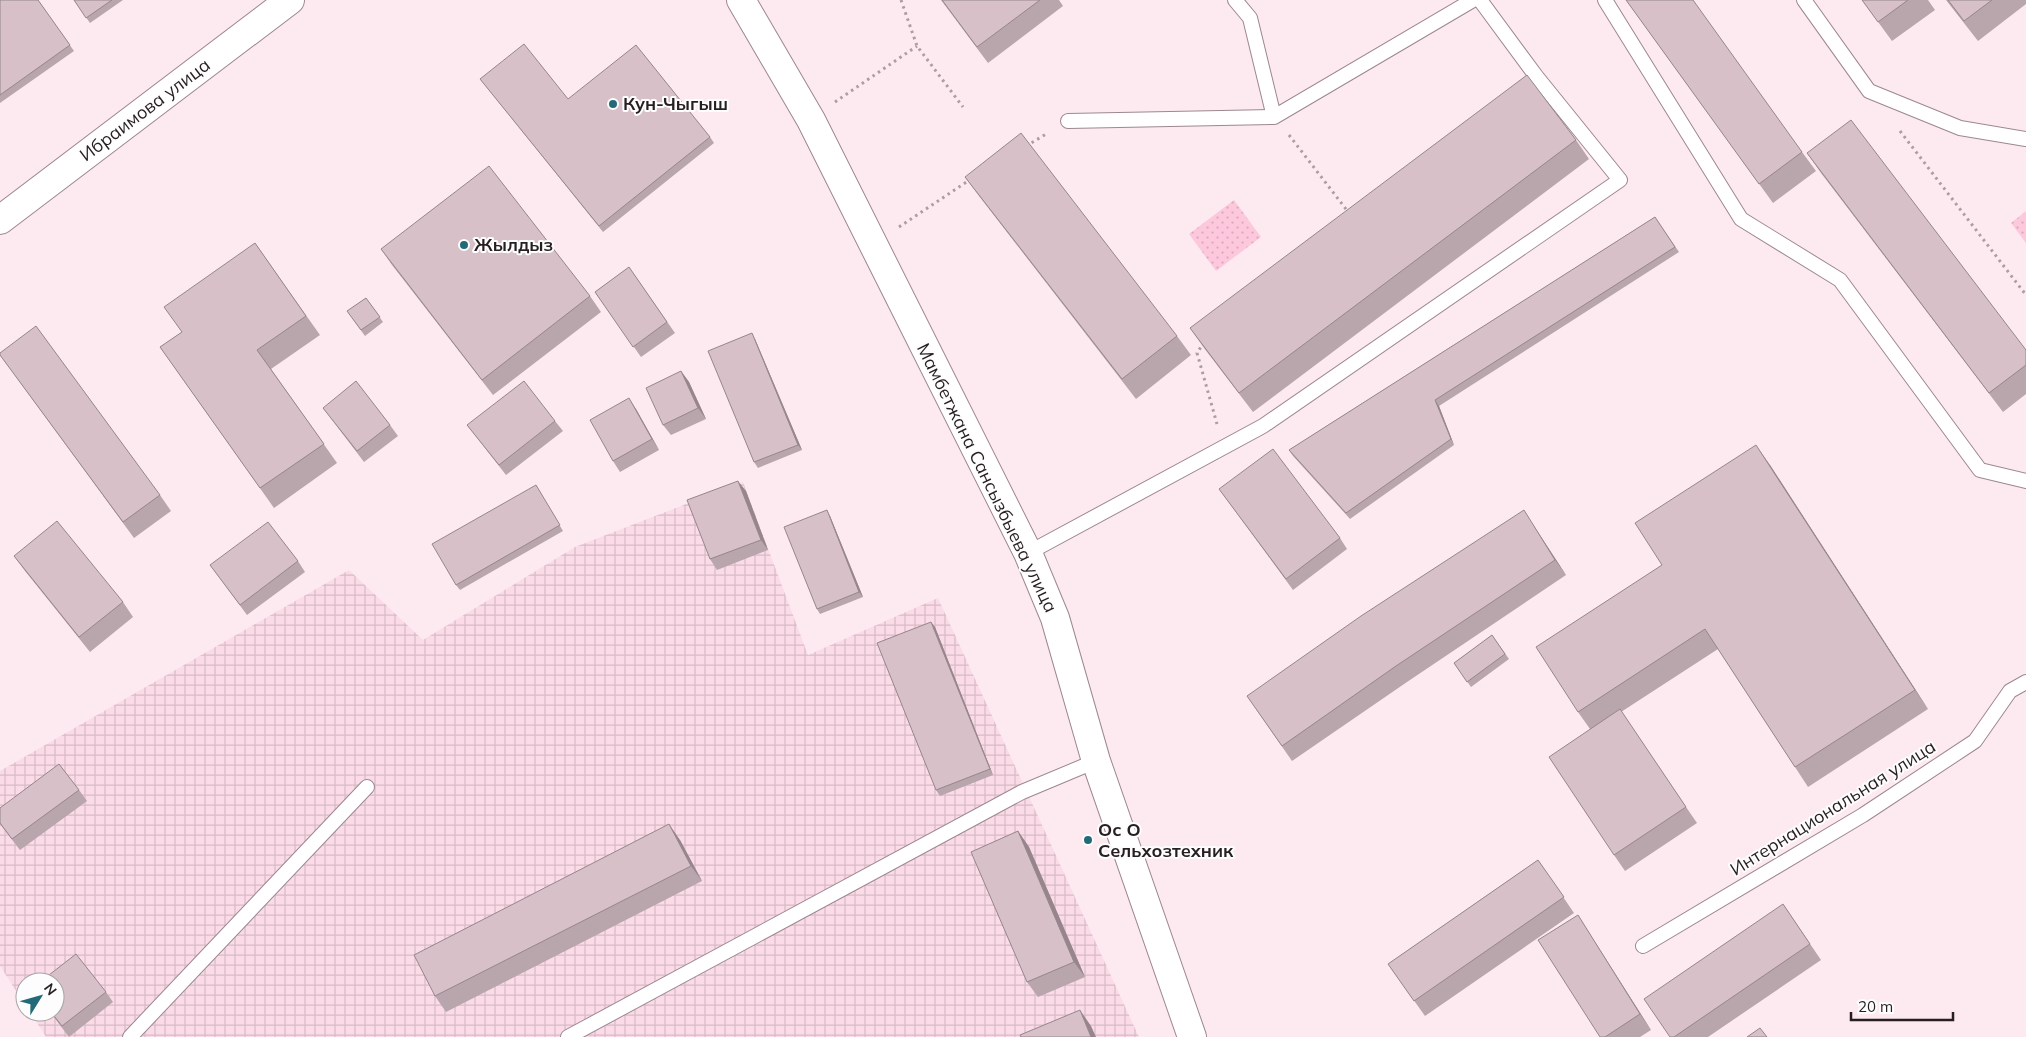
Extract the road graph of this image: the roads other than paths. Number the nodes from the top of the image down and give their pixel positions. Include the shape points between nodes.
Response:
1 (290, 0) edge
2 (741, 0) edge
3 (1235, 0) edge
4 (1473, 0) edge
5 (1480, 0) edge
6 (1605, 0) edge
7 (1804, 0) edge
8 (1274, 117) junction
9 (1068, 121) road end
10 (2026, 139) edge
11 (0, 220) edge
12 (2026, 481) edge
13 (1028, 553) junction
14 (2026, 682) edge
15 (1096, 761) junction
16 (368, 787) dead end
17 (1643, 946) dead end
18 (130, 1037) edge
19 (568, 1037) edge
20 (1192, 1037) edge

1 - 11 street, Ибраимова улица
2 - 13 street, Мамбетжана Сансызбыева улица via 811,120
3 - 8 lane via 1250,18
4 - 8 lane
5 - 13 lane via 1620,180 1263,426
6 - 12 lane via 1741,219 1840,280 1980,470
7 - 10 lane via 1869,91 1960,128
8 - 9 lane
13 - 15 street, Мамбетжана Сансызбыева улица via 1055,618
14 - 17 lane, Интернациональная улица via 2010,691 1975,741 1863,815
15 - 19 lane via 1022,792
15 - 20 street, Мамбетжана Сансызбыева улица
16 - 18 lane

